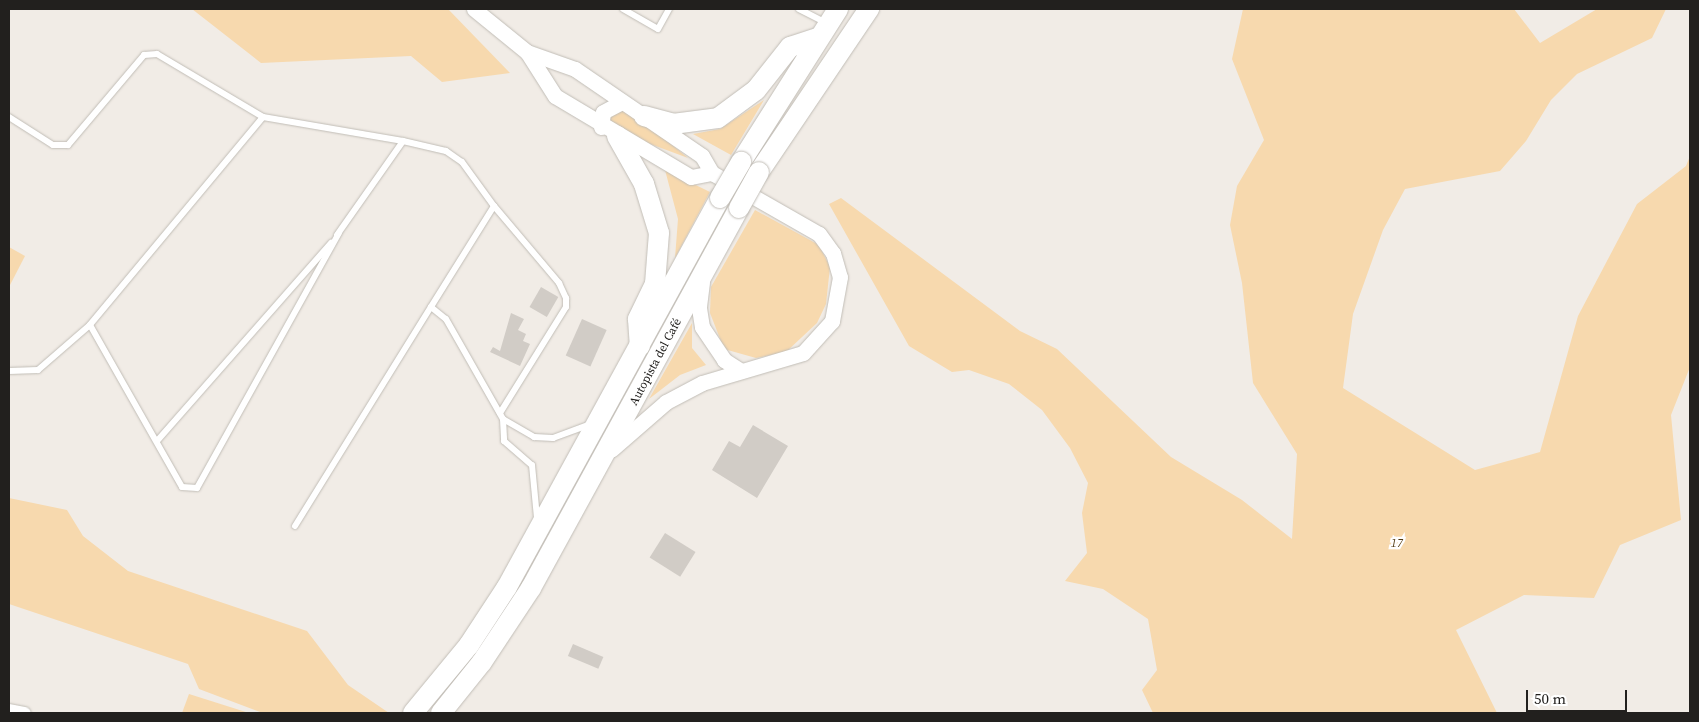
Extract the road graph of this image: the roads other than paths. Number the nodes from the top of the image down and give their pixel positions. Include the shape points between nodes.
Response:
1 (474, 9) edge
2 (623, 9) edge
3 (669, 9) edge
4 (798, 9) edge
5 (869, 9) edge
6 (828, 23) edge
7 (527, 52) junction
8 (622, 102) junction
9 (644, 116) junction
10 (9, 117) edge
11 (263, 117) junction
12 (609, 132) junction
13 (403, 141) junction
14 (712, 173) junction
15 (494, 206) junction
16 (339, 233) junction
17 (706, 269) junction
18 (431, 307) junction
19 (90, 325) junction
20 (640, 346) junction
21 (9, 371) edge
22 (741, 371) junction
23 (502, 416) junction
24 (599, 422) junction
25 (157, 441) junction
26 (606, 455) junction
27 (295, 526) dead end
28 (536, 537) junction
29 (9, 710) edge
30 (25, 713) edge
31 (414, 713) edge
32 (441, 713) edge

1 - 7 street
2 - 3 lane via 658,29
4 - 6 lane
5 - 17 highway, Autopista del Café, bridge via 759,172
6 - 9 highway via 790,47 750,96 718,118 672,124
6 - 20 highway, Autopista del Café, bridge via 720,198
7 - 8 street via 575,69
7 - 12 street via 555,96
8 - 9 street
8 - 12 street via 603,112
9 - 14 street via 702,156
10 - 11 lane via 53,145 68,145 144,55 157,54
11 - 13 lane
11 - 19 lane
12 - 14 street via 691,177
12 - 20 highway via 644,184 659,233 655,284 638,319
13 - 15 lane via 446,151 462,162
13 - 16 lane
14 - 22 street via 818,234 833,253 840,277 832,321 819,339 782,362
15 - 18 lane
15 - 23 lane via 559,282 566,298 566,307
16 - 25 lane
16 - 25 lane via 197,488 182,487
17 - 22 street via 698,308 702,328 724,360
17 - 26 highway, Autopista del Café
18 - 23 lane via 446,319
18 - 27 lane
19 - 21 lane via 38,370
19 - 25 lane
20 - 24 highway, Autopista del Café
22 - 26 street via 666,402
23 - 24 lane via 534,437 553,438
23 - 28 lane via 504,441 532,465 538,508
24 - 28 highway, Autopista del Café
26 - 32 highway, Autopista del Café via 514,615
28 - 31 highway, Autopista del Café via 468,645
29 - 30 street

